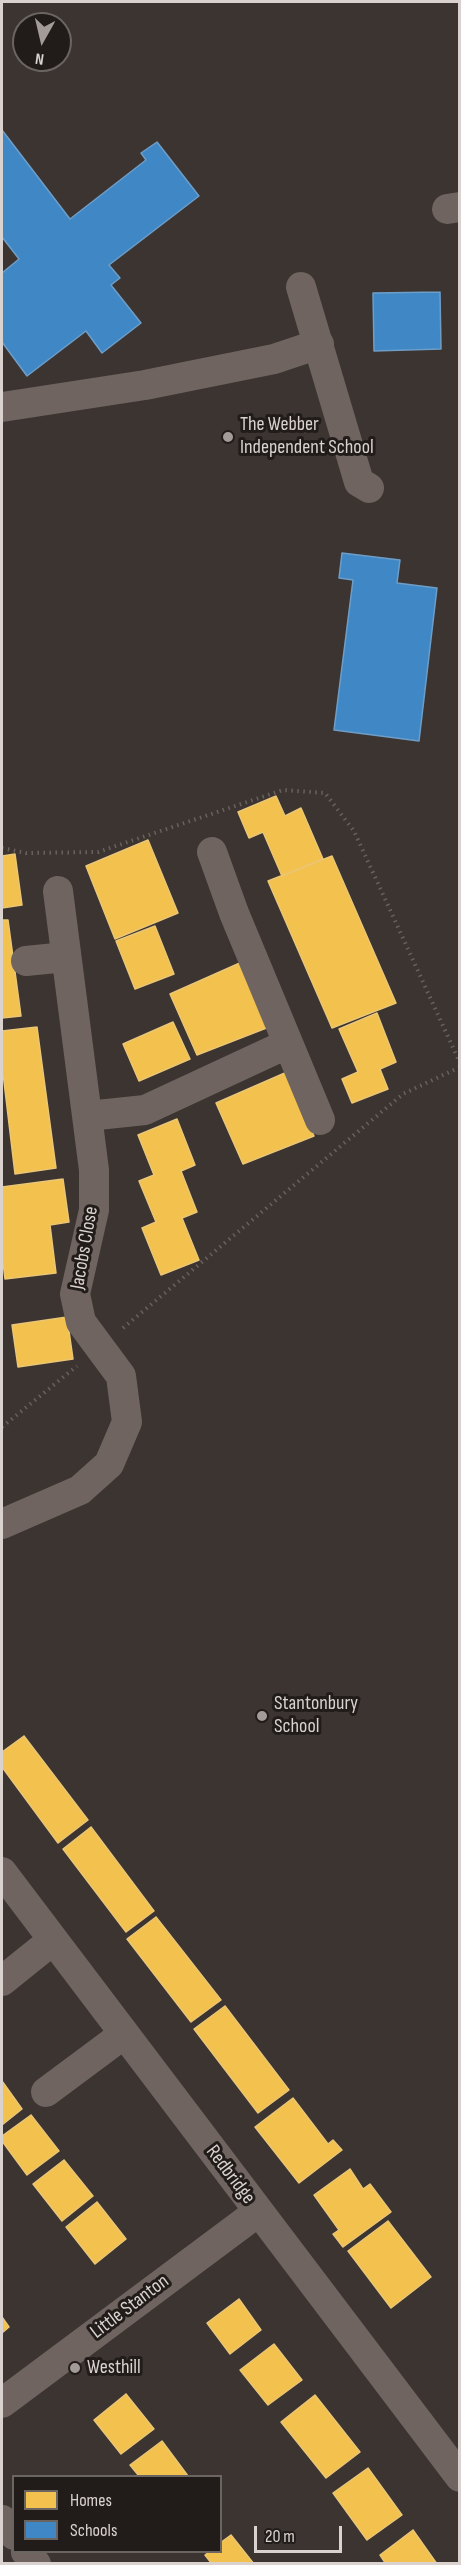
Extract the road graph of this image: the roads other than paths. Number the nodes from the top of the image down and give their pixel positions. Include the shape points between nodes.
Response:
1 (301, 286) dead end
2 (320, 344) junction
3 (2, 407) edge
4 (369, 488) dead end
5 (212, 852) dead end
6 (58, 891) dead end
7 (66, 957) junction
8 (26, 960) dead end
9 (287, 1044) junction
10 (88, 1116) junction
11 (320, 1120) dead end
12 (2, 1524) edge
13 (2, 1872) edge
14 (53, 1940) junction
15 (2, 1980) edge
16 (124, 2034) junction
17 (46, 2092) dead end
18 (258, 2212) junction
19 (2, 2403) edge
20 (459, 2477) edge
21 (2, 2520) edge
22 (12, 2532) edge

1 - 2 street
2 - 3 street via 274,359 145,385
2 - 4 street via 359,482
5 - 9 street via 225,918
6 - 7 street, Jacobs Close
7 - 8 street
7 - 10 street, Jacobs Close
9 - 10 street via 145,1110
9 - 11 street
10 - 12 street, Jacobs Close via 94,1210 75,1294 81,1322 121,1376 127,1422 109,1464 80,1490
13 - 14 street, Redbridge
14 - 15 street
14 - 16 street, Redbridge
16 - 17 street
16 - 18 street, Redbridge
18 - 19 street, Little Stanton
18 - 20 street, Redbridge
21 - 22 street

